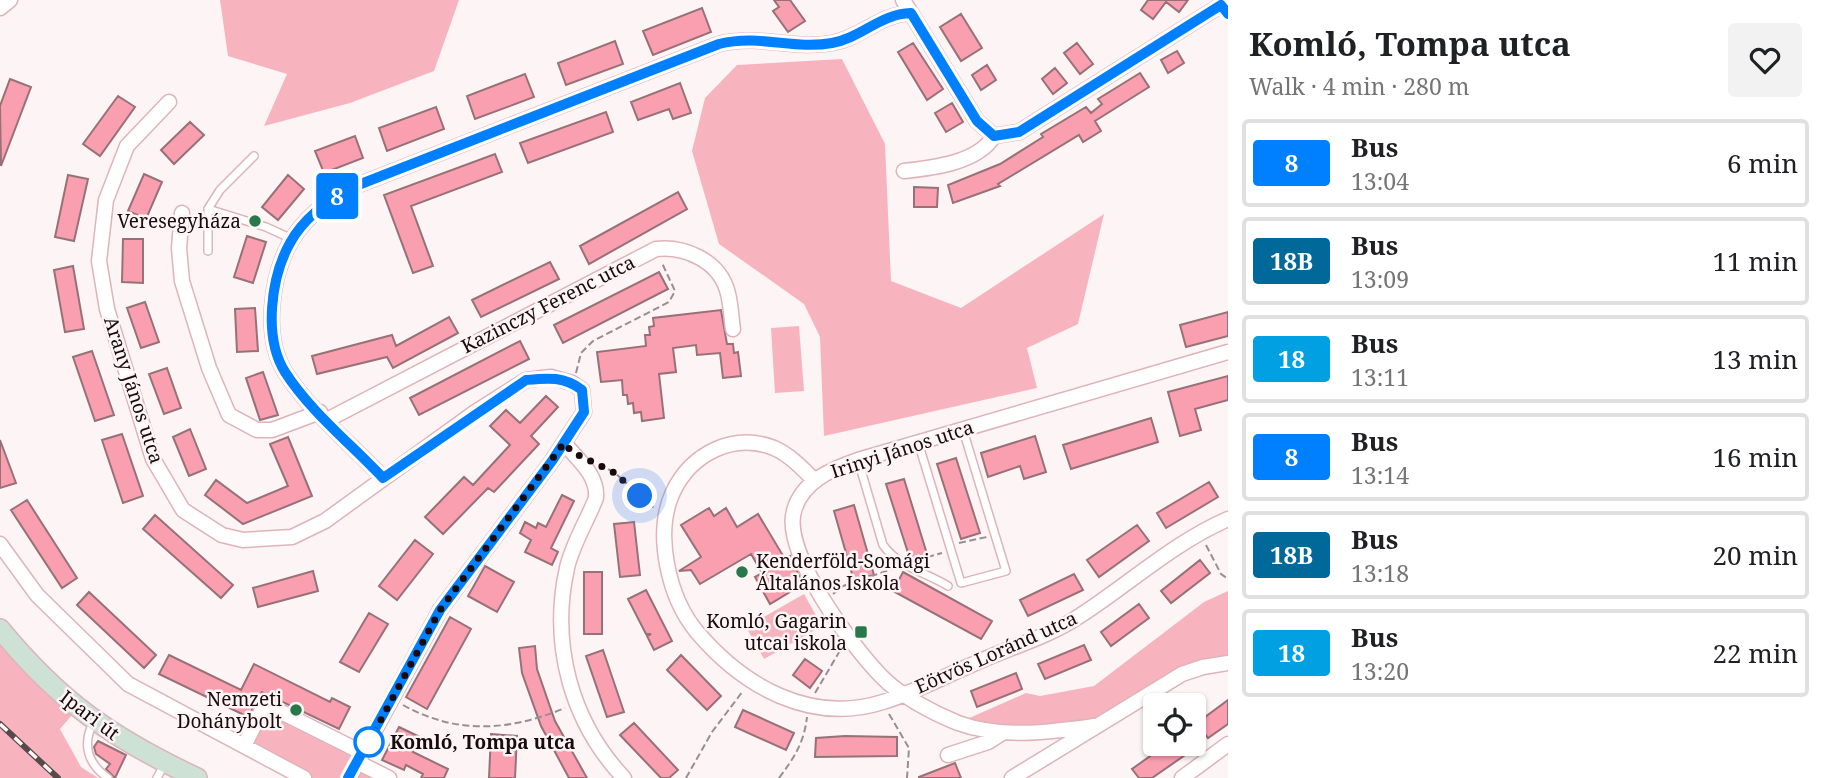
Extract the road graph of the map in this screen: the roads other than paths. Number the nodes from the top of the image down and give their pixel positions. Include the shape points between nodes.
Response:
1 (10, 0) edge
2 (903, 0) edge
3 (1221, 6) edge
4 (0, 8) edge
5 (911, 13) junction
6 (169, 102) dead end
7 (994, 136) junction
8 (254, 156) dead end
9 (904, 171) dead end
10 (208, 209) junction
11 (182, 213) dead end
12 (292, 239) junction
13 (208, 251) dead end
14 (733, 329) dead end
15 (1228, 352) edge
16 (323, 416) junction
17 (963, 429) junction
18 (918, 441) junction
19 (564, 443) junction
20 (858, 460) junction
21 (383, 478) junction
22 (815, 481) junction
23 (1228, 519) edge
24 (0, 544) edge
25 (948, 586) dead end
26 (0, 629) edge
27 (1228, 663) edge
28 (904, 694) junction
29 (93, 722) junction
30 (1094, 726) junction
31 (1002, 733) junction
32 (1228, 744) edge
33 (244, 746) junction
34 (948, 755) dead end
35 (360, 757) junction
36 (161, 771) edge
37 (108, 778) edge
38 (197, 778) edge
39 (304, 778) edge
40 (348, 778) edge
41 (388, 778) edge
42 (624, 778) edge
43 (1012, 778) edge
44 (1182, 778) edge

1 - 4 street
2 - 5 street
3 - 7 street via 1019,132
5 - 7 street via 977,121
5 - 12 street via 894,14 852,38 830,44 744,38 719,44 348,189 326,202
6 - 21 street, Arany János utca via 127,146 106,200 100,251 107,309 153,459 183,510 222,535 243,540 292,537 326,521
7 - 9 street via 975,154
8 - 10 lane via 233,174
10 - 12 lane
10 - 13 lane
11 - 16 street, Kazinczy Ferenc utca via 182,281 229,415 257,430
12 - 16 street via 275,290 275,346 284,370
14 - 16 street, Kazinczy Ferenc utca via 727,289 714,268 677,247 656,249
15 - 17 street, Irinyi János utca
16 - 21 street
17 - 18 street, Irinyi János utca
17 - 18 lane via 1006,571 961,583
18 - 20 street, Irinyi János utca
19 - 21 street, Arany János utca via 584,412 582,390 551,377 526,380
19 - 35 street via 440,610
19 - 42 street via 592,474 597,487 568,566 562,650 575,704 606,758
20 - 22 street, Irinyi János utca
20 - 25 lane via 883,545 902,565
22 - 28 street, Irinyi János utca via 794,511 793,538 824,600 849,636 881,677
22 - 28 street, Eötvös Loránd utca via 774,448 736,443 701,455 686,469 664,516 673,589 689,623 717,655 778,696 825,708 882,703
23 - 28 street, Eötvös Loránd utca via 1199,532 1074,620
24 - 33 street via 37,595 128,684
26 - 29 main road, Ipari út via 47,681
27 - 30 street via 1182,674
28 - 31 street, Irinyi János utca via 958,723
29 - 36 main road, Ipari út
29 - 37 lane via 87,735 89,758
30 - 31 street, Irinyi János utca
30 - 43 street
31 - 34 street
32 - 44 street
33 - 35 street via 265,704
33 - 39 street
35 - 40 street
35 - 41 street
36 - 38 main road, Ipari út

